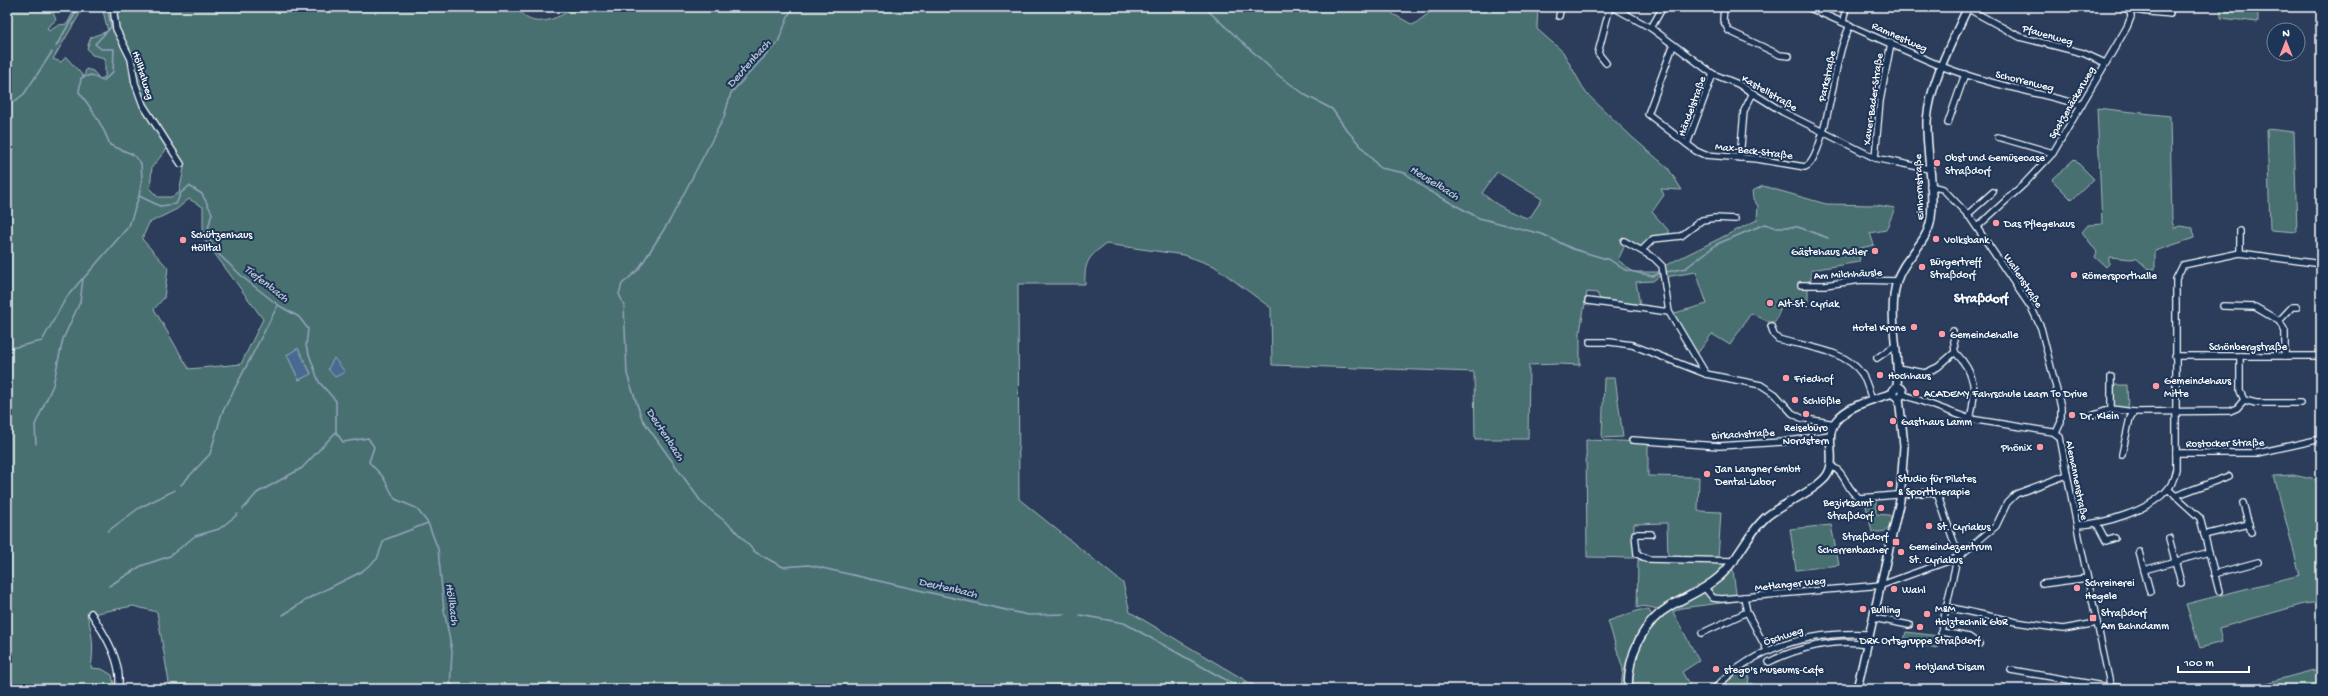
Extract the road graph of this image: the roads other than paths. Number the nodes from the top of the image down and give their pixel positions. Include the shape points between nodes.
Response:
1 (113, 7) edge
2 (1561, 7) edge
3 (1611, 7) edge
4 (1663, 7) edge
5 (1724, 7) edge
6 (1807, 7) edge
7 (1846, 7) edge
8 (2120, 7) edge
9 (1967, 8) edge
10 (2130, 11) junction
11 (2170, 14) dead end
12 (1559, 16) dead end
13 (1843, 22) junction
14 (1850, 25) junction
15 (1651, 28) junction
16 (1891, 42) junction
17 (1673, 46) junction
18 (1789, 56) dead end
19 (1606, 63) dead end
20 (2105, 63) junction
21 (1942, 66) junction
22 (1713, 74) junction
23 (1965, 74) junction
24 (1753, 93) junction
25 (2082, 105) junction
26 (1948, 123) dead end
27 (1822, 131) junction
28 (1998, 137) dead end
29 (1687, 144) junction
30 (2053, 153) junction
31 (1740, 158) junction
32 (1874, 158) junction
33 (181, 164) dead end
34 (1929, 169) junction
35 (1930, 186) junction
36 (1993, 192) dead end
37 (1967, 215) junction
38 (1734, 219) dead end
39 (1978, 227) junction
40 (2240, 231) dead end
41 (1624, 241) dead end
42 (1642, 250) junction
43 (2240, 253) junction
44 (2321, 264) edge
45 (1897, 281) junction
46 (1801, 284) dead end
47 (1588, 301) dead end
48 (2223, 306) dead end
49 (2298, 307) dead end
50 (1669, 312) junction
51 (2279, 321) junction
52 (1771, 326) dead end
53 (1953, 331) dead end
54 (1590, 342) dead end
55 (1896, 345) junction
56 (1955, 352) junction
57 (2175, 356) junction
58 (2240, 356) junction
59 (2285, 356) junction
60 (2321, 356) edge
61 (1877, 358) dead end
62 (1897, 368) junction
63 (1706, 374) junction
64 (2111, 377) dead end
65 (1898, 393) junction
66 (1872, 400) junction
67 (2244, 400) junction
68 (2300, 403) dead end
69 (2111, 409) junction
70 (2175, 411) junction
71 (2134, 412) junction
72 (2094, 415) dead end
73 (1970, 418) junction
74 (1834, 424) junction
75 (2056, 433) junction
76 (1830, 435) junction
77 (2321, 438) edge
78 (1632, 440) dead end
79 (2176, 453) junction
80 (2122, 454) dead end
81 (1831, 466) junction
82 (2067, 475) junction
83 (2229, 476) dead end
84 (2168, 490) junction
85 (1900, 495) junction
86 (2175, 496) junction
87 (2243, 503) dead end
88 (2097, 524) junction
89 (2249, 524) junction
90 (2077, 525) junction
91 (2251, 532) dead end
92 (1650, 534) dead end
93 (2204, 535) junction
94 (2115, 538) dead end
95 (2170, 538) dead end
96 (2139, 552) dead end
97 (2209, 552) junction
98 (1957, 558) junction
99 (1735, 561) junction
100 (2175, 561) junction
101 (2258, 562) dead end
102 (2144, 570) junction
103 (2214, 574) junction
104 (2088, 578) junction
105 (2181, 582) dead end
106 (2042, 584) dead end
107 (1882, 585) junction
108 (1705, 588) junction
109 (2219, 591) dead end
110 (2150, 592) dead end
111 (1744, 597) junction
112 (1947, 607) junction
113 (1747, 612) junction
114 (91, 613) dead end
115 (1873, 618) junction
116 (2097, 623) junction
117 (1909, 624) dead end
118 (1702, 633) dead end
119 (1870, 634) junction
120 (1867, 644) junction
121 (1980, 644) dead end
122 (1767, 650) junction
123 (1769, 662) dead end
124 (2011, 670) dead end
125 (2111, 687) edge
126 (118, 689) edge
127 (1628, 689) edge
128 (1714, 689) edge
129 (1857, 689) edge
130 (2136, 689) edge

1 - 33 street, Hölltalweg via 116,29 130,59 143,105
2 - 12 street
3 - 15 street, Kastellstraße
3 - 19 street via 1598,53
4 - 15 street
5 - 18 street via 1723,20 1729,30 1780,55
6 - 13 street, Ramnestweg
7 - 13 street
8 - 10 street
9 - 20 street, Pfauenweg via 2020,37 2083,53
9 - 21 main road, Einhornstraße
10 - 11 street via 2136,9
10 - 20 street, Spatzenäckerweg via 2131,17 2127,27
13 - 14 street, Ramnestweg
14 - 16 street, Ramnestweg
14 - 27 street, Parkstraße via 1839,55 1827,120
15 - 17 street, Kastellstraße
16 - 21 street, Ramnestweg
16 - 32 street, Xaver-Bader-Straße via 1880,100
17 - 22 street, Kastellstraße
17 - 29 street, Max-Beck-Straße via 1648,114
20 - 25 street, Spatzenäckerweg
21 - 23 street, Schorrenweg
21 - 34 main road, Einhornstraße via 1927,119
22 - 24 street, Kastellstraße
22 - 29 street, Händelstraße
23 - 25 street, Schorrenweg via 2021,91
23 - 26 street
24 - 27 street, Kastellstraße via 1782,112
24 - 31 street via 1744,111
25 - 30 street, Spatzenäckerweg
27 - 31 street, Max-Beck-Straße via 1812,163 1805,167
27 - 32 street, Kastellstraße
28 - 30 street
29 - 31 street, Max-Beck-Straße via 1705,155
30 - 39 street, Spatzenäckerweg
32 - 34 street, Kastellstraße
34 - 35 main road, Einhornstraße
35 - 37 street, Wallenstraße via 1943,190
35 - 45 main road, Einhornstraße via 1932,216 1928,230
36 - 37 street
37 - 39 street, Wallenstraße
38 - 42 street via 1702,220 1680,236 1653,239
39 - 75 street, Wallenstraße via 2025,296 2041,328 2061,407 2061,422
40 - 43 street
41 - 42 street
42 - 50 street via 1662,266
43 - 44 street
43 - 57 street via 2187,263 2180,269 2176,279
45 - 46 street, Am Milchhäusle via 1861,280 1825,285
45 - 55 main road, Einhornstraße via 1894,297
47 - 50 street
48 - 51 street via 2255,307
49 - 51 street via 2292,307
50 - 63 street
51 - 59 street via 2285,331
52 - 66 street via 1778,339 1835,355 1850,362 1862,375
53 - 56 street
54 - 63 street via 1632,345
55 - 61 street
55 - 62 main road, Einhornstraße
56 - 62 street via 1938,367 1925,373
56 - 73 street via 1966,363 1974,377
57 - 58 street, Schönbergstraße
57 - 70 street
58 - 59 street, Schönbergstraße
58 - 67 street via 2240,391
59 - 60 street, Schönbergstraße
62 - 65 main road, Einhornstraße
63 - 74 street via 1761,385 1801,418
64 - 69 street
65 - 66 main road
65 - 73 street, Alemannenstraße
65 - 85 main road, Einhornstraße via 1904,446
66 - 74 main road via 1847,411
67 - 68 street via 2256,403
67 - 70 street via 2234,411
69 - 71 street
69 - 72 street
70 - 71 street
70 - 79 street
71 - 80 street via 2130,418
73 - 75 street, Alemannenstraße
74 - 76 main road
75 - 82 street, Alemannenstraße via 2063,444
76 - 78 street, Birkachstraße via 1782,442 1719,446
76 - 81 main road
77 - 79 street, Rostocker Straße via 2258,453
79 - 84 street via 2176,469
81 - 85 street via 1838,469 1850,490 1860,498
81 - 99 main road via 1822,482 1765,518
82 - 90 street, Alemannenstraße
82 - 98 street, Metlanger Weg via 2016,494 2009,500 1996,526
83 - 86 street
84 - 86 street
84 - 88 street via 2136,510
85 - 98 street via 1933,492 1938,496 1957,548
85 - 107 main road, Einhornstraße
86 - 93 street via 2200,518
87 - 89 street
88 - 90 street
88 - 94 street via 2106,541
89 - 91 street
89 - 93 street
90 - 104 street, Alemannenstraße
92 - 99 street via 1636,534 1637,554 1648,559
93 - 97 street
95 - 100 street
96 - 102 street
97 - 100 street
97 - 103 street
98 - 107 street, Metlanger Weg
98 - 112 street
99 - 108 main road
100 - 102 street
100 - 105 street
101 - 103 street
102 - 110 street
103 - 109 street
104 - 106 street
104 - 116 street, Alemannenstraße
107 - 111 street, Metlanger Weg
107 - 115 main road, Einhornstraße
108 - 111 street, Metlanger Weg via 1715,599
108 - 127 main road via 1671,606 1645,629 1632,657
111 - 113 street
112 - 116 street via 2063,629
112 - 121 street via 1941,632 1969,637
113 - 118 street
113 - 122 street
114 - 126 street via 113,654
115 - 117 street
115 - 119 main road, Einhornstraße
116 - 125 street, Alemannenstraße
119 - 120 main road, Einhornstraße
119 - 122 street, Öschweg via 1814,636
120 - 123 street via 1842,643 1813,647 1792,652
120 - 129 main road, Einhornstraße
122 - 128 street, Öschweg via 1739,667
124 - 125 street
125 - 130 street

